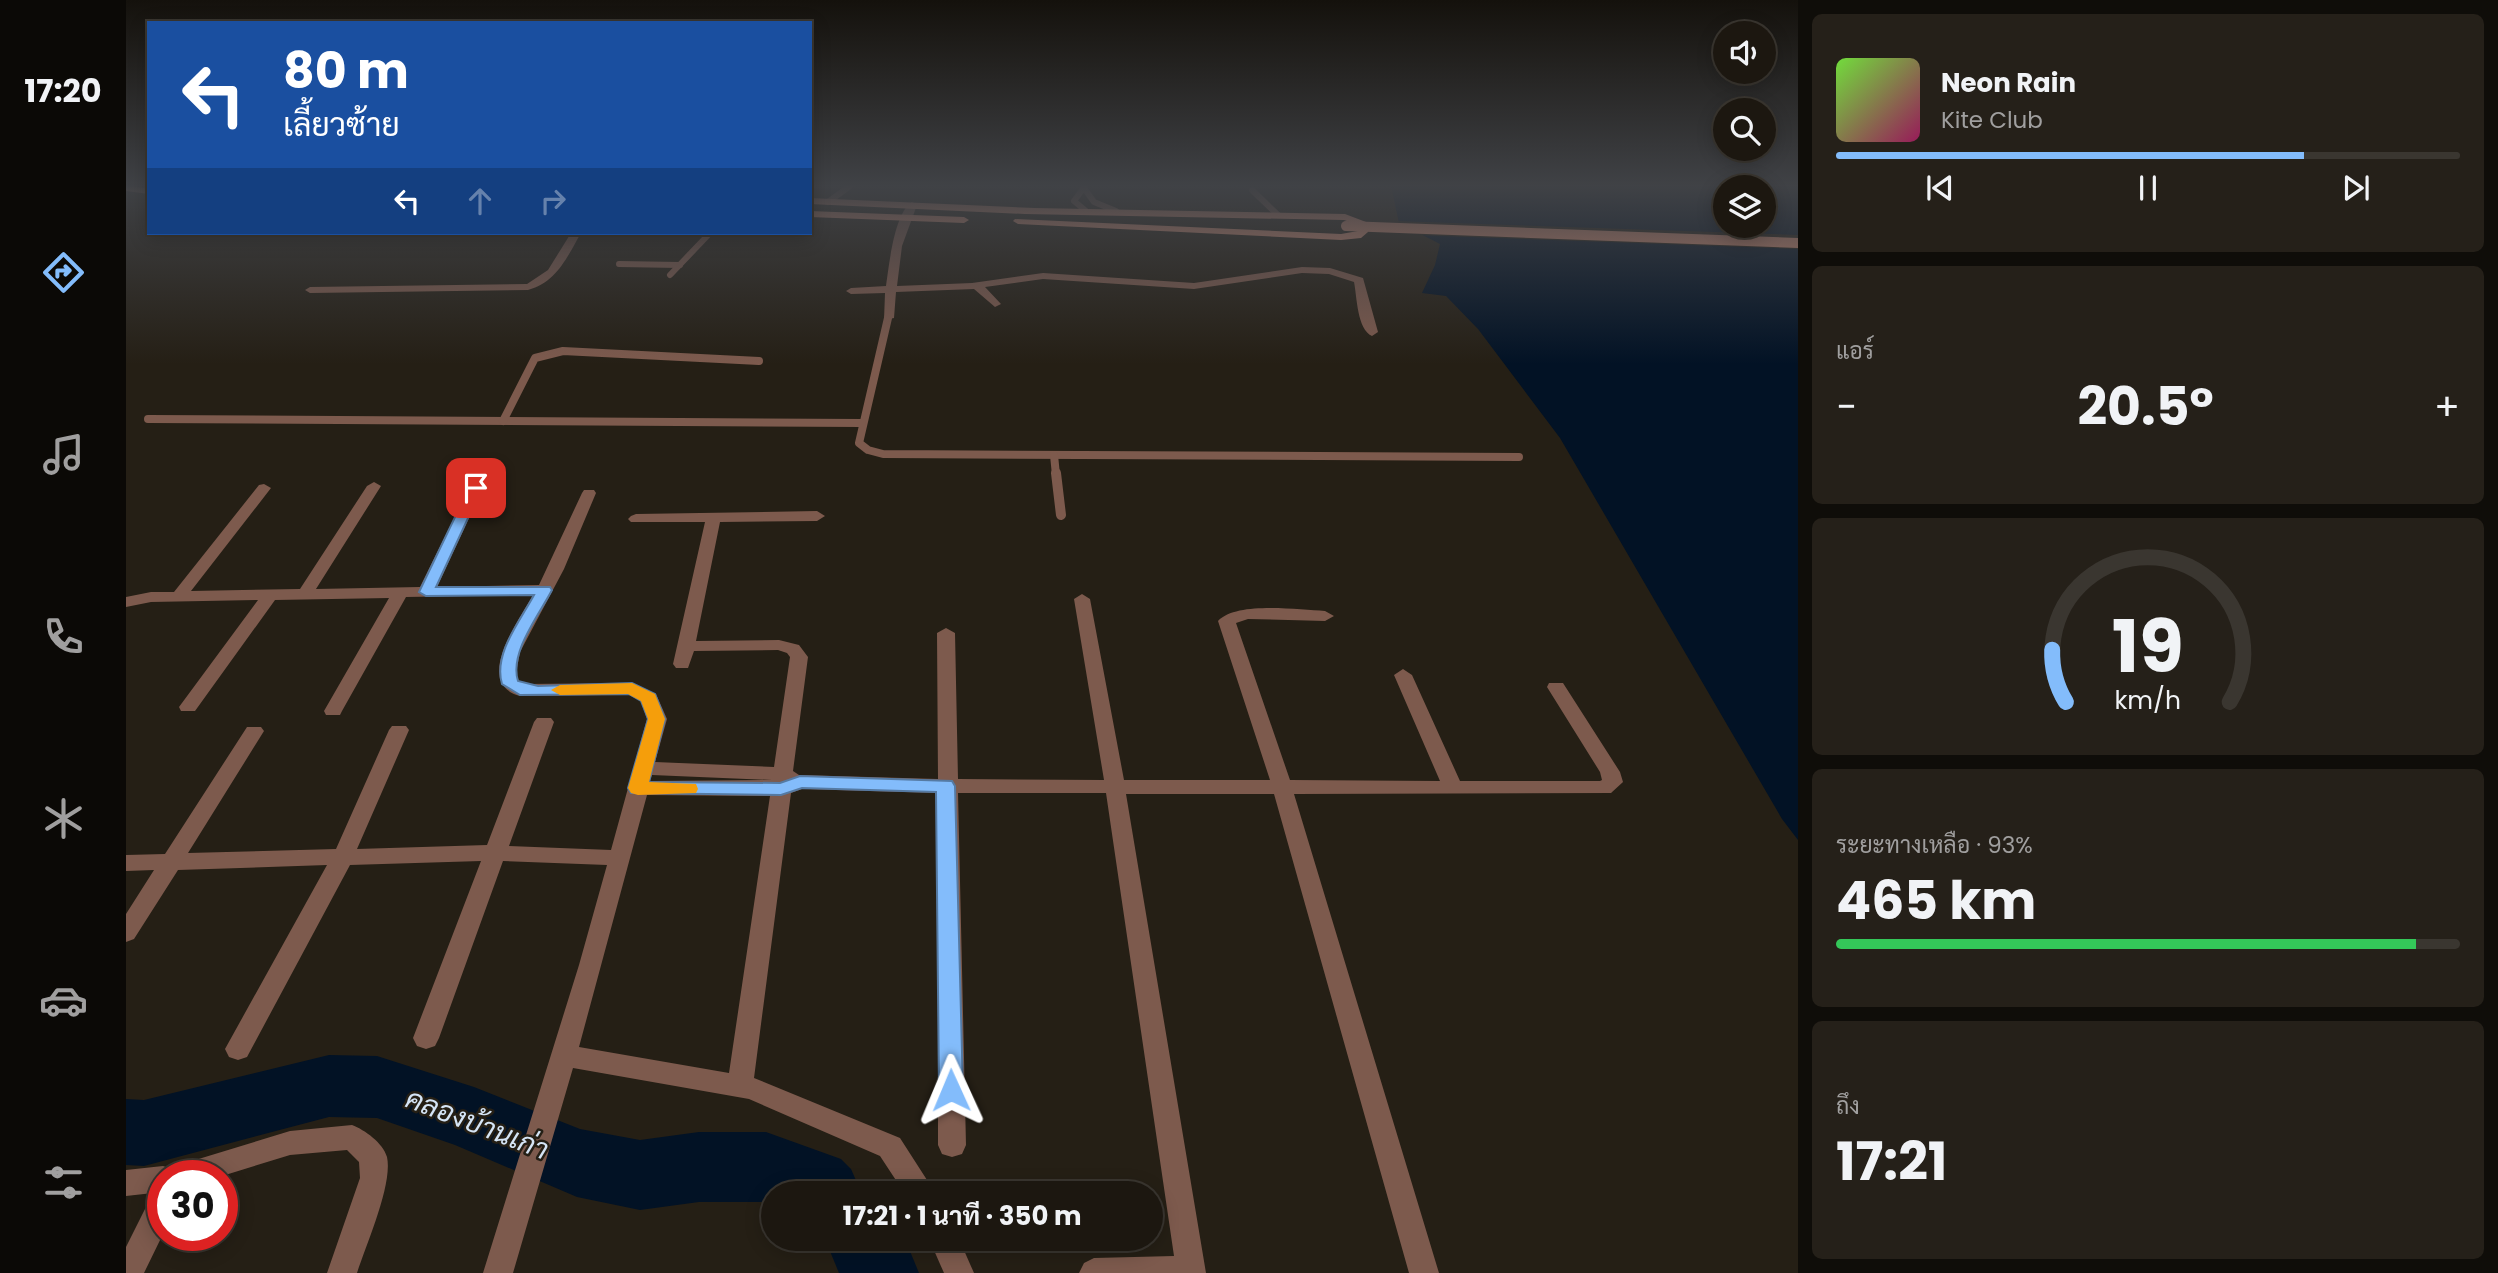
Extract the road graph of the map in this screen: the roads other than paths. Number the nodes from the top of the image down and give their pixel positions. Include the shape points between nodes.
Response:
1 (569, 245) edge
2 (698, 245) edge
3 (897, 245) edge
4 (619, 264) dead end
5 (680, 265) junction
6 (670, 275) dead end
7 (977, 286) junction
8 (310, 290) dead end
9 (892, 290) junction
10 (851, 291) dead end
11 (995, 304) dead end
12 (888, 318) joint
13 (1372, 332) dead end
14 (759, 361) dead end
15 (148, 419) dead end
16 (503, 421) junction
17 (862, 423) junction
18 (1055, 455) junction
19 (1519, 457) dead end
20 (374, 486) dead end
21 (264, 488) dead end
22 (476, 488) dead end
23 (589, 493) dead end
24 (1061, 515) dead end
25 (817, 516) dead end
26 (636, 519) dead end
27 (713, 519) junction
28 (544, 590) junction
29 (401, 592) junction
30 (426, 592) junction
31 (305, 594) junction
32 (270, 595) junction
33 (178, 597) junction
34 (1082, 599) dead end
35 (126, 601) edge
36 (1325, 616) dead end
37 (946, 633) dead end
38 (1403, 675) dead end
39 (1556, 687) dead end
40 (188, 707) dead end
41 (333, 711) dead end
42 (544, 722) dead end
43 (399, 730) dead end
44 (254, 731) dead end
45 (644, 768) junction
46 (788, 782) junction
47 (946, 786) junction
48 (1115, 787) junction
49 (1282, 787) junction
50 (638, 788) junction
51 (1453, 788) junction
52 (495, 853) junction
53 (343, 857) junction
54 (619, 858) junction
55 (173, 862) junction
56 (126, 863) edge
57 (126, 933) edge
58 (426, 1038) dead end
59 (238, 1049) dead end
60 (559, 1064) junction
61 (740, 1086) junction
62 (952, 1145) dead end
63 (233, 1160) edge
64 (147, 1181) edge
65 (913, 1181) edge
66 (126, 1183) edge
67 (147, 1235) edge
68 (949, 1251) edge
69 (1191, 1271) edge
70 (129, 1273) edge
71 (342, 1273) edge
72 (498, 1273) edge
73 (959, 1273) edge
74 (1094, 1273) edge
75 (1424, 1273) edge

1 - 8 street via 556,268 542,282 528,287
2 - 5 lane
3 - 9 street
4 - 5 lane
5 - 6 lane
7 - 9 street
7 - 11 street
7 - 13 street via 1043,276 1194,286 1302,270 1330,271 1359,280
9 - 10 street
9 - 12 street
12 - 17 lane
14 - 16 lane via 645,353 550,353 535,358
15 - 16 lane
16 - 17 lane
17 - 18 lane via 859,443 883,454
18 - 19 lane
18 - 24 lane
20 - 31 street
21 - 33 street
22 - 30 street
23 - 28 street
25 - 27 street
26 - 27 street
27 - 46 street via 684,655 779,645 793,649 799,657
28 - 30 street
28 - 45 street via 511,652 507,673 511,684 520,690 538,691 632,688 649,698 657,719
29 - 30 street
29 - 31 street
29 - 41 street
31 - 32 street
32 - 33 street
32 - 40 street
33 - 35 street
34 - 48 street
36 - 49 street via 1246,614 1227,621
37 - 47 street
38 - 51 street
39 - 51 street via 1613,782 1604,788
42 - 52 street
43 - 53 street
44 - 55 street
45 - 46 street
45 - 50 street
46 - 47 street
46 - 50 street
46 - 61 street
47 - 48 street
47 - 62 street
48 - 49 street
48 - 69 street
49 - 51 street
49 - 75 street
50 - 54 street
52 - 53 street
52 - 54 street
52 - 58 street
53 - 55 street
53 - 59 street
54 - 60 street
55 - 56 street
55 - 57 street
60 - 61 street
60 - 72 street
61 - 65 street via 890,1147
63 - 71 street via 290,1143 352,1137 373,1157 374,1178
64 - 66 street
67 - 70 street
68 - 73 street
69 - 74 street

